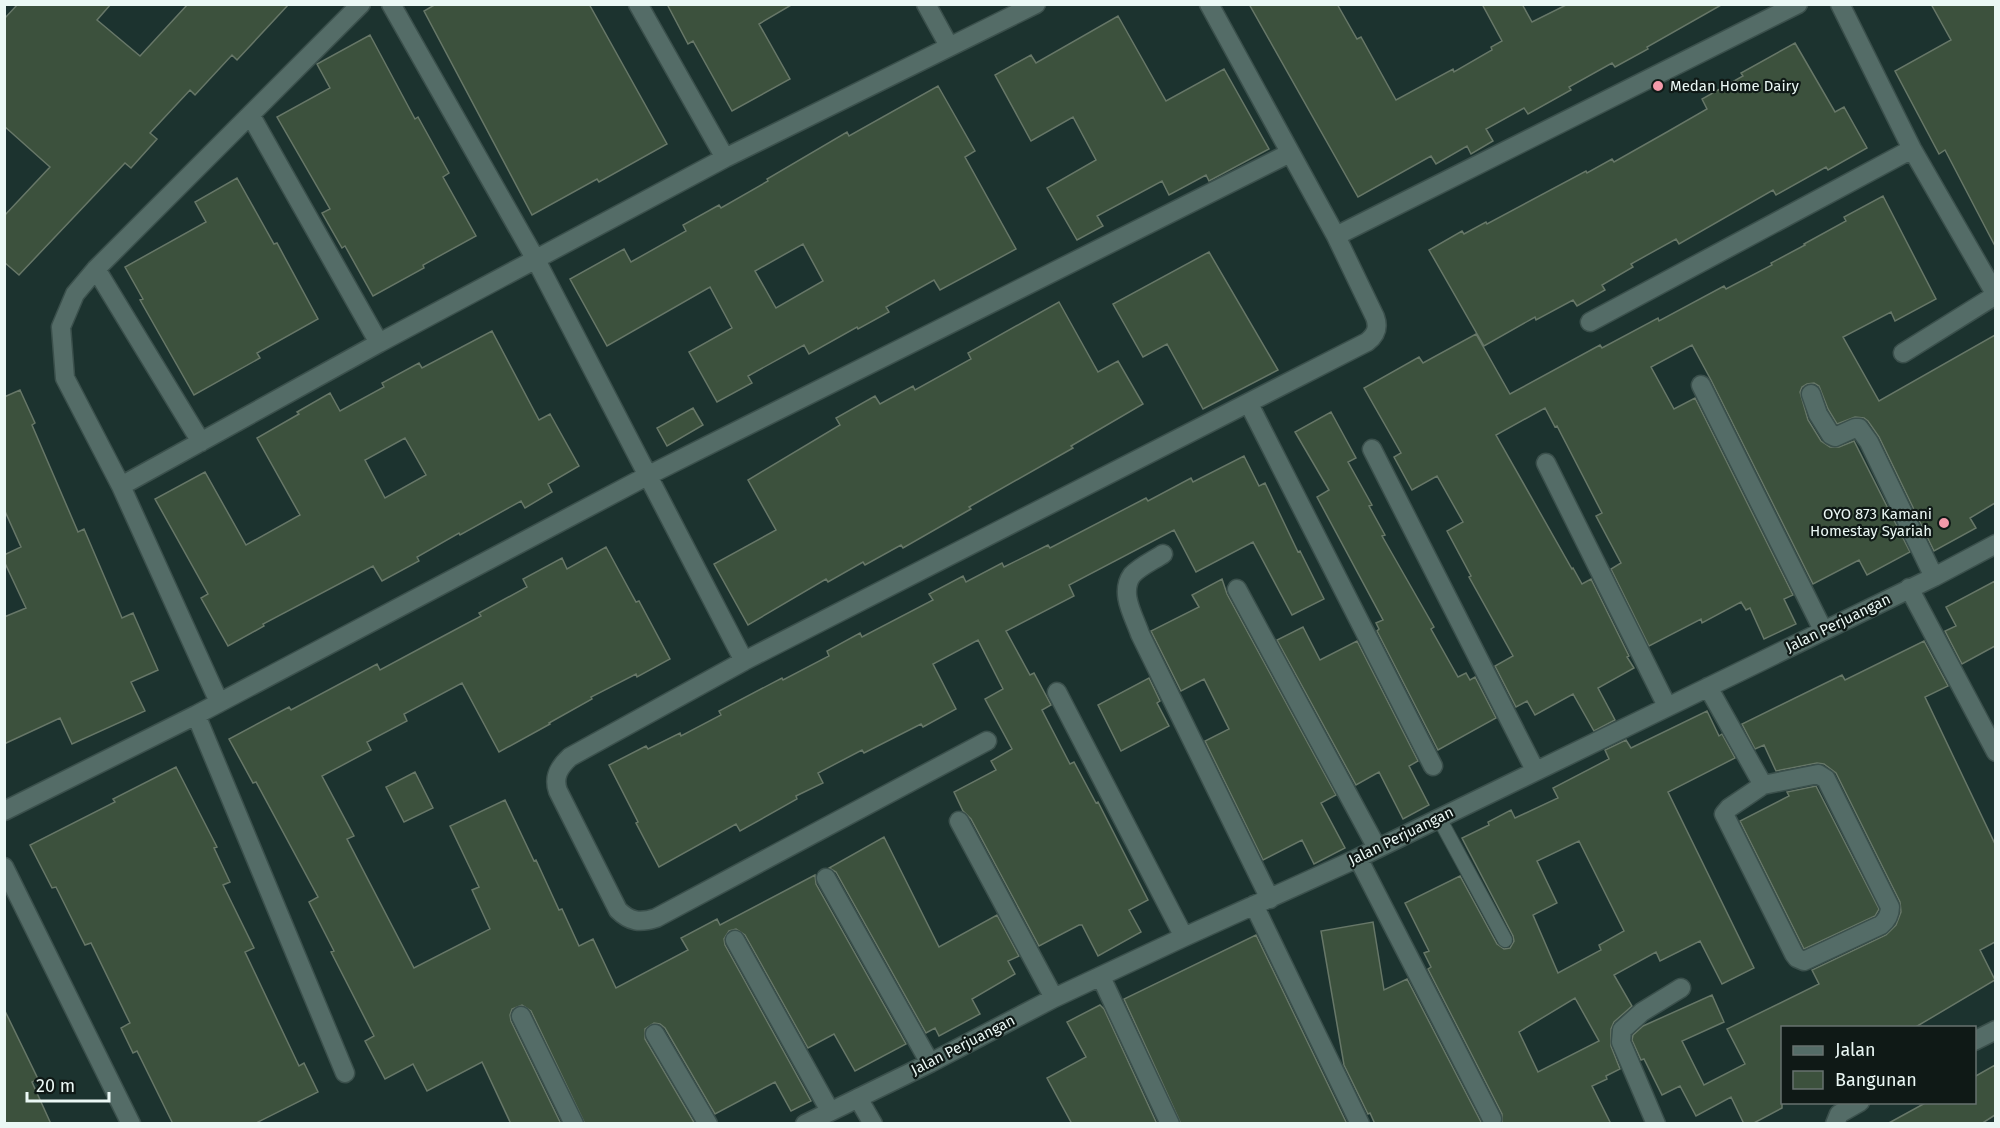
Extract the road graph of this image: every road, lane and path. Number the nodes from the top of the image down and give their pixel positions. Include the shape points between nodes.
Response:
1 (361, 4) edge
2 (391, 4) edge
3 (638, 4) edge
4 (926, 4) edge
5 (1036, 4) edge
6 (1209, 4) edge
7 (1798, 4) edge
8 (1840, 4) edge
9 (949, 46) junction
10 (251, 116) junction
11 (1912, 149) junction
12 (1290, 153) junction
13 (725, 158) junction
14 (1336, 236) junction
15 (537, 260) junction
16 (96, 269) junction
17 (1995, 295) edge
18 (1590, 322) dead end
19 (379, 343) junction
20 (1903, 352) dead end
21 (1701, 385) dead end
22 (1811, 394) dead end
23 (1249, 404) junction
24 (201, 442) junction
25 (1371, 449) dead end
26 (1546, 463) dead end
27 (647, 476) junction
28 (121, 486) junction
29 (1995, 544) edge
30 (1163, 554) dead end
31 (1934, 577) junction
32 (1910, 588) junction
33 (1238, 589) dead end
34 (1823, 630) junction
35 (744, 661) junction
36 (1708, 687) junction
37 (1057, 692) dead end
38 (219, 702) junction
39 (1667, 706) junction
40 (196, 715) junction
41 (987, 741) dead end
42 (1995, 752) edge
43 (1433, 766) dead end
44 (1535, 770) junction
45 (1763, 785) junction
46 (4, 811) edge
47 (1439, 818) junction
48 (959, 821) dead end
49 (1377, 848) junction
50 (1358, 858) junction
51 (4, 867) edge
52 (826, 878) dead end
53 (1262, 902) junction
54 (1184, 937) junction
55 (735, 940) dead end
56 (1505, 940) dead end
57 (1101, 977) junction
58 (1681, 988) dead end
59 (1054, 998) junction
60 (521, 1016) dead end
61 (1995, 1030) edge
62 (655, 1034) dead end
63 (1976, 1040) edge
64 (930, 1063) junction
65 (345, 1073) dead end
66 (858, 1098) junction
67 (1856, 1104) edge
68 (830, 1111) junction
69 (1492, 1119) dead end
70 (1360, 1123) edge
71 (131, 1124) edge
72 (573, 1124) edge
73 (708, 1124) edge
74 (805, 1124) edge
75 (873, 1124) edge
76 (1170, 1124) edge
77 (1656, 1124) edge
78 (1835, 1124) edge

1 - 10 street
2 - 15 street
3 - 13 street
4 - 9 street
5 - 9 street
6 - 12 street
7 - 14 street
8 - 11 street
9 - 13 street
10 - 16 street
10 - 19 street
11 - 17 street
11 - 18 street
12 - 14 street
12 - 27 street
13 - 15 street
14 - 23 street via 1375,317 1377,331 1367,342
15 - 19 street
15 - 27 street
16 - 24 street
16 - 28 street via 75,294 61,327 66,378
17 - 20 street
19 - 24 street
21 - 34 street
22 - 31 street via 1831,435 1859,428 1873,448
23 - 35 street
23 - 43 street
24 - 28 street
25 - 44 street
26 - 39 street
27 - 35 street
27 - 38 street
28 - 38 street
29 - 31 street, Jalan Perjuangan
30 - 53 street via 1132,574 1126,597
31 - 32 street, Jalan Perjuangan
32 - 34 street, Jalan Perjuangan
32 - 42 street
33 - 49 street
34 - 36 street, Jalan Perjuangan
35 - 41 street via 570,758 557,773 558,791 618,910 627,918 656,918
36 - 39 street, Jalan Perjuangan
36 - 45 street
37 - 54 street
38 - 40 street
39 - 44 street, Jalan Perjuangan
40 - 46 street
40 - 65 street
44 - 47 street, Jalan Perjuangan
45 - 45 street via 1823,776 1890,907 1886,921 1809,960 1797,958 1725,818 1729,808
47 - 49 street, Jalan Perjuangan
47 - 56 lane
48 - 59 street
49 - 50 street, Jalan Perjuangan
50 - 53 street, Jalan Perjuangan
50 - 69 street
51 - 71 street
52 - 64 street
53 - 54 street, Jalan Perjuangan
53 - 70 street
54 - 57 street, Jalan Perjuangan
55 - 68 street
57 - 59 street, Jalan Perjuangan
57 - 76 street
58 - 77 street via 1642,1012 1622,1030 1621,1042
59 - 64 street, Jalan Perjuangan
60 - 72 street
61 - 63 street
62 - 73 street
64 - 66 street, Jalan Perjuangan
66 - 68 street, Jalan Perjuangan
66 - 75 street
67 - 78 street via 1839,1114
68 - 74 street, Jalan Perjuangan

